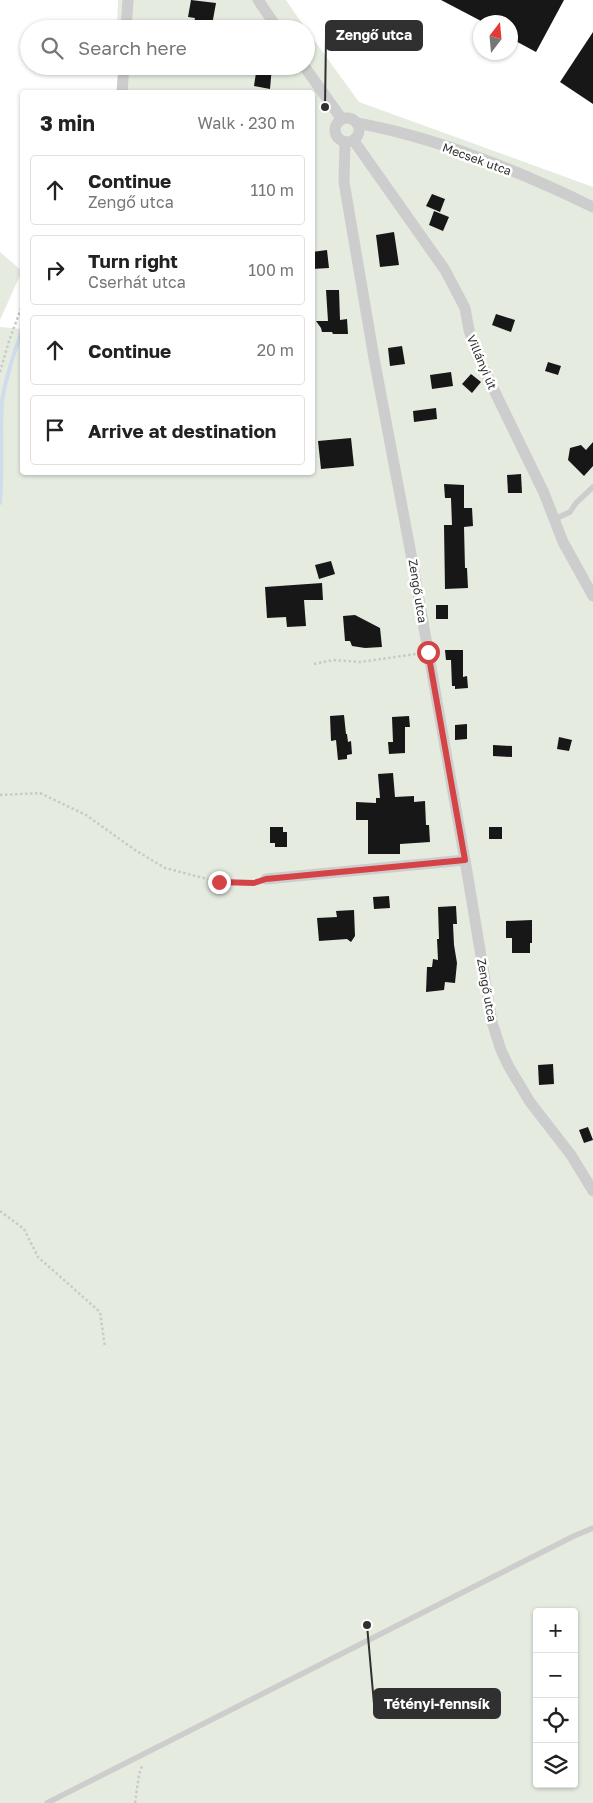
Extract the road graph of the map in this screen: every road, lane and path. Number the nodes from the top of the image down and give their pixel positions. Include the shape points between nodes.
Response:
1 (128, 0) edge
2 (258, 0) edge
3 (127, 20) edge
4 (272, 20) edge
5 (123, 75) edge
6 (310, 75) edge
7 (122, 90) edge
8 (341, 118) junction
9 (357, 122) junction
10 (350, 141) junction
11 (593, 207) edge
12 (20, 311) edge
13 (0, 372) edge
14 (593, 487) edge
15 (555, 519) junction
16 (593, 596) edge
17 (428, 652) junction
18 (314, 664) dead end
19 (0, 796) edge
20 (465, 860) junction
21 (266, 879) joint
22 (593, 1191) edge
23 (0, 1211) edge
24 (105, 1346) dead end
25 (593, 1528) edge
26 (146, 1752) junction
27 (47, 1803) edge
28 (135, 1803) edge

1 - 3 street
2 - 4 street
5 - 7 street
6 - 8 street
8 - 9 street via 353,118
8 - 10 street via 335,124 334,132 338,139
9 - 10 street via 358,135
9 - 11 street, Mecsek utca via 466,153
10 - 15 street, Villányi út via 445,270 456,290 465,308 477,355
10 - 17 street, Zengő utca via 344,182
12 - 13 path
14 - 15 lane via 570,512
15 - 16 street, Villányi út via 563,542
17 - 18 path via 360,662 333,660
17 - 20 street, Zengő utca
19 - 21 path via 40,793 86,816 165,868 182,874 219,882 254,883
20 - 21 street
20 - 22 street, Zengő utca via 487,999 501,1050 530,1102 571,1155
23 - 24 path via 24,1230 38,1257 100,1312
25 - 26 lane
26 - 27 lane
26 - 28 path

